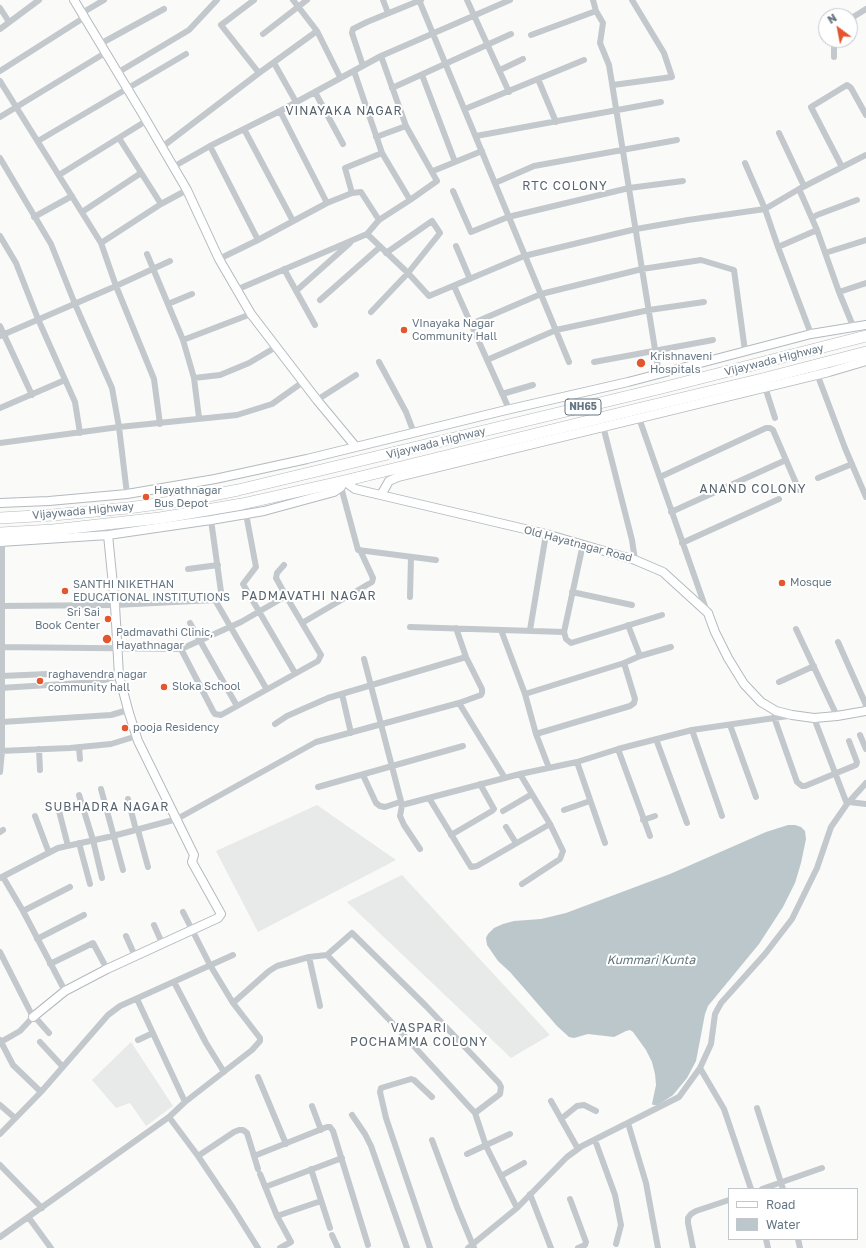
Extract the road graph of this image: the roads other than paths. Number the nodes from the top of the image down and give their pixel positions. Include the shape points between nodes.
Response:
1 (38, 0) edge
2 (74, 0) edge
3 (104, 0) edge
4 (216, 0) edge
5 (254, 0) edge
6 (293, 0) edge
7 (307, 0) edge
8 (383, 0) edge
9 (420, 0) edge
10 (468, 0) edge
11 (510, 0) edge
12 (593, 0) edge
13 (632, 0) edge
14 (298, 6) junction
15 (0, 8) edge
16 (164, 9) dead end
17 (596, 11) junction
18 (388, 13) junction
19 (84, 15) junction
20 (475, 16) junction
21 (9, 22) junction
22 (0, 29) edge
23 (317, 31) junction
24 (433, 32) junction
25 (263, 34) dead end
26 (511, 34) dead end
27 (531, 35) dead end
28 (100, 44) junction
29 (487, 44) junction
30 (834, 48) edge
31 (105, 53) junction
32 (186, 54) dead end
33 (381, 56) junction
34 (834, 57) dead end
35 (523, 59) dead end
36 (584, 60) dead end
37 (274, 63) junction
38 (446, 64) junction
39 (363, 66) junction
40 (500, 70) junction
41 (0, 71) edge
42 (354, 71) junction
43 (117, 73) junction
44 (258, 74) junction
45 (422, 75) junction
46 (340, 77) junction
47 (538, 79) junction
48 (0, 81) edge
49 (612, 85) junction
50 (126, 88) junction
51 (392, 88) junction
52 (314, 92) junction
53 (509, 92) junction
54 (296, 102) junction
55 (661, 102) dead end
56 (17, 107) junction
57 (465, 109) junction
58 (617, 110) junction
59 (280, 111) junction
60 (866, 115) edge
61 (0, 117) edge
62 (146, 121) junction
63 (556, 122) junction
64 (406, 126) junction
65 (244, 129) junction
66 (779, 133) dead end
67 (376, 136) junction
68 (476, 136) junction
69 (119, 138) junction
70 (677, 140) dead end
71 (38, 141) junction
72 (343, 144) dead end
73 (210, 146) junction
74 (162, 147) junction
75 (482, 151) junction
76 (623, 151) junction
77 (382, 153) junction
78 (866, 154) edge
79 (0, 158) edge
80 (455, 162) junction
81 (745, 163) dead end
82 (173, 167) junction
83 (842, 167) junction
84 (433, 171) junction
85 (141, 173) junction
86 (59, 175) junction
87 (684, 181) dead end
88 (495, 183) junction
89 (629, 188) junction
90 (801, 188) junction
91 (187, 190) junction
92 (453, 191) dead end
93 (352, 193) junction
94 (72, 196) junction
95 (410, 200) junction
96 (857, 200) dead end
97 (327, 203) junction
98 (161, 204) junction
99 (765, 209) junction
100 (82, 212) junction
101 (34, 217) junction
102 (508, 217) junction
103 (812, 218) junction
104 (379, 220) junction
105 (294, 221) junction
106 (636, 229) junction
107 (817, 230) junction
108 (367, 234) junction
109 (0, 236) edge
110 (258, 240) junction
111 (354, 240) junction
112 (866, 240) edge
113 (101, 243) junction
114 (456, 246) dead end
115 (380, 247) junction
116 (778, 247) junction
117 (386, 253) junction
118 (825, 253) junction
119 (147, 254) dead end
120 (524, 256) junction
121 (219, 259) junction
122 (170, 261) dead end
123 (153, 268) junction
124 (284, 269) junction
125 (642, 269) junction
126 (408, 273) junction
127 (470, 279) junction
128 (866, 283) edge
129 (116, 286) junction
130 (454, 286) junction
131 (236, 290) junction
132 (296, 291) junction
133 (839, 292) junction
134 (192, 294) dead end
135 (541, 294) junction
136 (320, 300) dead end
137 (704, 302) dead end
138 (75, 304) junction
139 (168, 304) junction
140 (648, 310) junction
141 (371, 312) dead end
142 (251, 314) junction
143 (38, 319) junction
144 (471, 324) junction
145 (316, 325) dead end
146 (866, 325) edge
147 (0, 326) edge
148 (853, 326) junction
149 (556, 330) junction
150 (811, 334) junction
151 (2, 335) edge
152 (866, 336) edge
153 (183, 340) junction
154 (713, 340) dead end
155 (276, 347) junction
156 (655, 351) junction
157 (745, 351) junction
158 (866, 352) edge
159 (487, 360) junction
160 (866, 361) edge
161 (379, 362) dead end
162 (569, 362) dead end
163 (594, 362) dead end
164 (815, 370) junction
165 (658, 374) junction
166 (356, 375) dead end
167 (194, 378) junction
168 (65, 380) junction
169 (303, 382) junction
170 (533, 385) dead end
171 (765, 387) junction
172 (502, 394) junction
173 (32, 395) junction
174 (317, 400) junction
175 (0, 408) edge
176 (509, 409) junction
177 (199, 418) junction
178 (639, 418) junction
179 (775, 418) dead end
180 (160, 424) junction
181 (603, 426) junction
182 (119, 427) junction
183 (80, 433) junction
184 (414, 433) junction
185 (533, 439) junction
186 (0, 443) edge
187 (356, 447) junction
188 (786, 460) junction
189 (852, 464) junction
190 (660, 477) junction
191 (818, 478) dead end
192 (342, 484) junction
193 (864, 487) edge
194 (799, 490) dead end
195 (127, 494) junction
196 (381, 495) junction
197 (866, 498) edge
198 (779, 499) dead end
199 (0, 503) edge
200 (672, 512) junction
201 (246, 514) junction
202 (0, 518) edge
203 (211, 520) junction
204 (546, 534) junction
205 (108, 535) junction
206 (1, 539) edge
207 (682, 543) junction
208 (583, 544) junction
209 (360, 550) junction
210 (411, 557) junction
211 (436, 560) dead end
212 (635, 560) junction
213 (218, 565) junction
214 (284, 565) dead end
215 (188, 569) dead end
216 (572, 592) junction
217 (286, 596) junction
218 (410, 597) dead end
219 (215, 600) junction
220 (115, 605) junction
221 (632, 605) dead end
222 (1, 606) edge
223 (259, 612) junction
224 (708, 613) junction
225 (662, 615) dead end
226 (190, 623) dead end
227 (302, 623) junction
228 (628, 625) junction
229 (410, 626) dead end
230 (230, 627) junction
231 (456, 628) junction
232 (796, 628) dead end
233 (501, 630) junction
234 (530, 630) junction
235 (564, 632) junction
236 (200, 640) junction
237 (838, 642) dead end
238 (1, 647) edge
239 (671, 647) dead end
240 (118, 648) junction
241 (181, 649) junction
242 (640, 656) junction
243 (466, 657) junction
244 (364, 659) dead end
245 (624, 663) junction
246 (814, 666) junction
247 (295, 673) junction
248 (1, 676) junction
249 (120, 676) junction
250 (102, 680) junction
251 (779, 682) dead end
252 (370, 685) junction
253 (1, 688) edge
254 (266, 688) junction
255 (342, 694) junction
256 (525, 694) junction
257 (459, 703) junction
258 (866, 705) edge
259 (237, 706) junction
260 (128, 710) junction
261 (866, 711) edge
262 (792, 715) junction
263 (837, 716) junction
264 (774, 717) junction
265 (814, 718) junction
266 (2, 722) junction
267 (275, 724) dead end
268 (381, 725) junction
269 (730, 725) junction
270 (692, 730) junction
271 (352, 733) junction
272 (536, 734) junction
273 (860, 735) dead end
274 (137, 736) junction
275 (656, 739) junction
276 (849, 741) dead end
277 (464, 746) dead end
278 (79, 747) junction
279 (39, 749) junction
280 (618, 749) junction
281 (866, 749) edge
282 (1, 751) edge
283 (80, 759) dead end
284 (577, 762) junction
285 (392, 767) junction
286 (549, 768) junction
287 (40, 770) dead end
288 (0, 772) edge
289 (520, 774) junction
290 (835, 774) junction
291 (364, 775) junction
292 (506, 778) junction
293 (866, 783) edge
294 (480, 784) junction
295 (318, 787) dead end
296 (101, 788) dead end
297 (79, 794) dead end
298 (532, 794) junction
299 (756, 796) dead end
300 (428, 798) junction
301 (128, 799) dead end
302 (590, 801) junction
303 (848, 803) junction
304 (401, 804) junction
305 (866, 804) edge
306 (564, 810) dead end
307 (59, 811) dead end
308 (503, 811) dead end
309 (35, 816) dead end
310 (655, 816) dead end
311 (722, 816) dead end
312 (177, 819) junction
313 (643, 820) junction
314 (687, 823) dead end
315 (550, 824) junction
316 (506, 827) dead end
317 (137, 830) junction
318 (451, 834) junction
319 (113, 836) junction
320 (650, 836) dead end
321 (93, 840) junction
322 (80, 843) junction
323 (516, 843) junction
324 (605, 843) dead end
325 (68, 846) junction
326 (420, 849) dead end
327 (49, 853) junction
328 (148, 867) dead end
329 (123, 870) dead end
330 (2, 878) edge
331 (102, 878) dead end
332 (90, 884) dead end
333 (522, 884) dead end
334 (70, 887) dead end
335 (23, 911) junction
336 (182, 912) dead end
337 (84, 915) dead end
338 (154, 925) dead end
339 (192, 930) junction
340 (126, 936) dead end
341 (37, 939) junction
342 (162, 943) junction
343 (0, 952) edge
344 (234, 955) dead end
345 (328, 955) junction
346 (135, 956) junction
347 (309, 958) junction
348 (50, 964) junction
349 (210, 965) junction
350 (107, 969) junction
351 (174, 982) junction
352 (65, 991) junction
353 (137, 999) junction
354 (233, 1003) junction
355 (320, 1006) dead end
356 (33, 1017) junction
357 (153, 1032) junction
358 (49, 1033) dead end
359 (138, 1040) dead end
360 (0, 1041) edge
361 (40, 1042) dead end
362 (63, 1067) junction
363 (700, 1068) junction
364 (224, 1072) junction
365 (258, 1077) dead end
366 (41, 1092) junction
367 (432, 1097) dead end
368 (551, 1100) dead end
369 (185, 1102) junction
370 (0, 1105) edge
371 (312, 1106) dead end
372 (757, 1108) dead end
373 (596, 1110) dead end
374 (475, 1113) junction
375 (352, 1115) dead end
376 (169, 1117) junction
377 (15, 1118) junction
378 (561, 1119) junction
379 (628, 1124) junction
380 (321, 1130) junction
381 (0, 1134) edge
382 (510, 1134) dead end
383 (432, 1140) dead end
384 (596, 1140) junction
385 (286, 1144) junction
386 (486, 1146) junction
387 (578, 1150) junction
388 (467, 1154) dead end
389 (198, 1156) junction
390 (254, 1156) junction
391 (342, 1158) junction
392 (524, 1163) dead end
393 (0, 1165) edge
394 (822, 1168) dead end
395 (311, 1169) junction
396 (501, 1176) junction
397 (782, 1186) edge
398 (265, 1187) junction
399 (751, 1188) edge
400 (769, 1188) edge
401 (530, 1194) junction
402 (570, 1199) dead end
403 (728, 1200) edge
404 (321, 1201) junction
405 (42, 1208) junction
406 (517, 1208) junction
407 (277, 1216) junction
408 (29, 1218) junction
409 (330, 1228) dead end
410 (1, 1235) edge
411 (332, 1235) dead end
412 (616, 1244) dead end
413 (368, 1245) dead end
414 (472, 1247) edge
415 (51, 1248) edge
416 (258, 1248) edge
417 (280, 1248) edge
418 (338, 1248) edge
419 (407, 1248) edge
420 (430, 1248) edge
421 (550, 1248) edge
422 (578, 1248) edge
423 (658, 1248) edge
424 (693, 1248) edge

1 - 21 street
2 - 19 street
3 - 19 street
4 - 43 street via 189,30
5 - 44 street via 221,25
6 - 14 street
7 - 14 street
8 - 18 street
9 - 18 street
9 - 24 street
10 - 20 street
11 - 20 street
12 - 17 street
13 - 49 street via 664,53 672,77
14 - 23 street
14 - 25 street
15 - 21 street
16 - 28 street
17 - 27 street
17 - 49 street via 603,23 600,44 609,65
18 - 39 street via 353,29 352,34
19 - 28 street
19 - 41 street
20 - 24 street
20 - 29 street
21 - 22 street
23 - 37 street
23 - 46 street
24 - 33 street
24 - 38 street
26 - 29 street
28 - 31 street
29 - 38 street
29 - 40 street
30 - 34 street
31 - 43 street
31 - 56 street
32 - 50 street
33 - 39 street
33 - 51 street
35 - 40 street
36 - 47 street
37 - 44 street
37 - 54 street
38 - 45 street
38 - 57 street
39 - 42 street
40 - 53 street
42 - 46 street
42 - 67 street
43 - 50 street
44 - 74 street
45 - 51 street
45 - 80 street
46 - 52 street
47 - 53 street
47 - 63 street
48 - 56 street
49 - 58 street
50 - 62 street
50 - 71 street
51 - 64 street
52 - 54 street
52 - 72 street
53 - 57 street
54 - 59 street
55 - 58 street
56 - 61 street
56 - 71 street
57 - 68 street
58 - 63 street
58 - 76 street
59 - 65 street
59 - 97 street
60 - 83 street via 847,85 811,106
62 - 69 street
62 - 74 street
63 - 68 street
64 - 67 street
64 - 84 street
65 - 73 street
65 - 105 street
66 - 90 street
67 - 77 street
68 - 75 street
69 - 85 street
69 - 86 street
70 - 76 street
71 - 86 street
73 - 82 street
73 - 110 street
74 - 82 street
75 - 80 street
75 - 88 street
76 - 88 street via 534,166
76 - 89 street
77 - 93 street via 345,168
77 - 95 street
78 - 83 street
79 - 101 street
80 - 84 street
81 - 99 street
82 - 91 street
83 - 90 street
84 - 95 street via 437,181
85 - 98 street
85 - 100 street
86 - 94 street
87 - 89 street
88 - 102 street
89 - 102 street
89 - 106 street
90 - 99 street
90 - 103 street
91 - 98 street
91 - 121 street
92 - 102 street via 471,232
93 - 97 street
93 - 104 street via 361,192
94 - 100 street
94 - 101 street
95 - 104 street
96 - 103 street
97 - 105 street
98 - 113 street
99 - 106 street
99 - 116 street
100 - 113 street
101 - 138 street via 50,244
102 - 120 street
103 - 107 street
104 - 108 street
105 - 110 street
106 - 120 street
106 - 125 street
107 - 116 street
107 - 118 street
108 - 111 street
108 - 115 street
109 - 143 street via 16,263
110 - 121 street
111 - 124 street
111 - 132 street
112 - 118 street
113 - 129 street
114 - 127 street
115 - 117 street
115 - 136 street
116 - 150 street
117 - 126 street
117 - 126 street via 432,221 440,233
118 - 133 street
119 - 123 street
120 - 127 street
120 - 135 street
121 - 131 street
122 - 123 street
123 - 129 street
123 - 139 street
124 - 131 street
124 - 132 street
125 - 135 street
125 - 140 street
125 - 157 street via 701,260 734,270
126 - 130 street via 429,296
126 - 141 street
127 - 130 street
128 - 133 street
129 - 138 street
129 - 180 street via 154,379
130 - 144 street
131 - 142 street
132 - 145 street
133 - 148 street
134 - 139 street
135 - 144 street
135 - 149 street
137 - 140 street
138 - 143 street
138 - 182 street via 112,388
139 - 153 street
140 - 149 street
140 - 156 street
142 - 153 street
142 - 155 street
143 - 151 street
143 - 168 street
144 - 159 street
146 - 148 street
147 - 151 street
148 - 150 street
149 - 159 street
149 - 162 street
150 - 157 street
151 - 173 street
152 - 202 highway, Vijaywada Highway / NH65 via 242,490 128,508
153 - 167 street
154 - 156 street
155 - 167 street via 249,363 220,375
155 - 169 street
156 - 163 street
156 - 165 street
157 - 165 street
158 - 164 highway, Vijaywada Highway / NH65
159 - 172 street
160 - 164 street
161 - 184 street via 406,412
164 - 171 street
164 - 185 highway, Vijaywada Highway / NH65
164 - 189 street
165 - 176 street
166 - 174 street
167 - 177 street
168 - 173 street
168 - 183 street via 75,402
169 - 174 street
169 - 177 street via 272,404 237,415
170 - 172 street
171 - 178 street
171 - 179 street
172 - 176 street
173 - 175 street
174 - 187 street
176 - 184 street
177 - 180 street
178 - 181 street
178 - 190 street
180 - 182 street
181 - 185 street
181 - 212 street
182 - 183 street
182 - 195 street
183 - 186 street
184 - 187 street
185 - 192 highway, Vijaywada Highway / NH65
185 - 196 street via 398,477 389,481
187 - 195 street via 215,479
188 - 190 street via 773,430 766,428
188 - 194 street
188 - 200 street
189 - 191 street
189 - 193 street
190 - 200 street
192 - 196 street, Old Hayatnagar Road
192 - 201 street via 334,492
192 - 206 highway, Vijaywada Highway / NH65 via 160,518 53,530
192 - 209 street
193 - 197 street
195 - 199 street
196 - 204 street, Old Hayatnagar Road
198 - 207 street
200 - 207 street
201 - 203 street
201 - 223 street via 256,567 243,584
203 - 205 street
203 - 213 street
204 - 208 street, Old Hayatnagar Road
204 - 234 street
205 - 206 street
205 - 220 street
206 - 222 street
207 - 224 street
208 - 212 street, Old Hayatnagar Road
208 - 216 street
209 - 210 street
209 - 227 street via 374,578 372,582
210 - 211 street
210 - 218 street
212 - 224 street, Old Hayatnagar Road via 663,572
213 - 215 street
213 - 219 street via 222,599
214 - 217 street via 276,578
216 - 221 street
216 - 235 street
217 - 223 street
217 - 227 street
219 - 220 street
219 - 230 street
220 - 222 street
220 - 240 street
222 - 238 street
223 - 230 street
223 - 247 street
224 - 262 street, Old Hayatnagar Road via 721,645 744,684 761,702 776,711
225 - 228 street
226 - 236 street
227 - 247 street via 321,655 318,660
228 - 235 street via 571,642 564,637
228 - 242 street
229 - 231 street
230 - 236 street
230 - 254 street
231 - 233 street
231 - 243 street
232 - 246 street
233 - 234 street
233 - 256 street
234 - 235 street
236 - 241 street
236 - 259 street
237 - 258 street
238 - 240 street
238 - 248 street
239 - 242 street
240 - 241 street
240 - 249 street
241 - 259 street via 213,712 221,715
242 - 245 street
243 - 252 street
243 - 257 street via 482,693
244 - 252 street
245 - 256 street
245 - 272 street via 634,703
246 - 251 street
246 - 263 street
247 - 254 street
248 - 250 street via 96,675
248 - 253 street
249 - 250 street
249 - 260 street
250 - 253 street
252 - 255 street
252 - 268 street
253 - 266 street
254 - 259 street
255 - 267 street via 297,711
255 - 271 street
256 - 272 street
257 - 268 street
257 - 292 street
260 - 266 street via 111,715
260 - 274 street
261 - 263 street, Old Hayatnagar Road
262 - 264 street
262 - 265 street, Old Hayatnagar Road
263 - 265 street, Old Hayatnagar Road
264 - 269 street
264 - 290 street via 798,784 805,786
265 - 290 street
266 - 282 street
268 - 271 street
268 - 285 street
269 - 270 street
269 - 299 street
270 - 275 street
270 - 311 street
271 - 312 street via 316,742
272 - 286 street
273 - 281 street
274 - 278 street via 111,744
274 - 312 street
275 - 280 street
275 - 314 street
276 - 290 street via 857,764
277 - 285 street
278 - 279 street
278 - 283 street
279 - 282 street
279 - 287 street
280 - 284 street
280 - 313 street
282 - 288 street
284 - 286 street
284 - 302 street
285 - 291 street
285 - 304 street
286 - 289 street
289 - 292 street
289 - 298 street
290 - 303 street
291 - 295 street
291 - 304 street via 376,803 385,807
292 - 294 street
293 - 303 street
294 - 300 street
294 - 318 street via 494,809
296 - 319 street
297 - 321 street
298 - 308 street
298 - 315 street
300 - 304 street
300 - 318 street
301 - 317 street
302 - 306 street
302 - 324 street
303 - 305 street
303 - 363 street via 831,827 817,868 792,918 765,954 721,1003 716,1014 711,1044
304 - 326 street via 400,816
307 - 325 street
309 - 327 street
310 - 313 street
312 - 317 street
312 - 339 street via 194,856 192,862 220,914 218,918
313 - 320 street
315 - 323 street
315 - 333 street via 563,851 562,855 560,859
316 - 323 street
317 - 319 street
317 - 328 street
318 - 323 street via 470,865 474,867
319 - 321 street
319 - 329 street
321 - 322 street
321 - 331 street
322 - 325 street
322 - 332 street
325 - 327 street
327 - 330 street
330 - 335 street
334 - 335 street
335 - 341 street
336 - 339 street
337 - 341 street
338 - 342 street
339 - 342 street
339 - 349 street
340 - 346 street
341 - 348 street
342 - 346 street
343 - 356 street
344 - 349 street
345 - 347 street
345 - 374 street
345 - 374 street via 352,934 426,1006 499,1083 500,1094
346 - 350 street
347 - 354 street via 277,966
347 - 355 street
348 - 350 street via 93,943
348 - 352 street
349 - 351 street
349 - 354 street
350 - 352 street
351 - 353 street
351 - 364 street
352 - 356 street
353 - 357 street
353 - 362 street via 120,1006 108,1015
354 - 364 street via 260,1041
356 - 358 street
356 - 360 street via 20,1031
357 - 359 street
357 - 369 street
360 - 366 street via 13,1065
361 - 362 street
362 - 366 street
363 - 379 street via 679,1097
363 - 399 street via 724,1109
364 - 369 street
365 - 385 street
366 - 377 street
367 - 420 street via 410,1079 381,1088 380,1092 386,1118
368 - 378 street
369 - 376 street
370 - 377 street
371 - 380 street
372 - 397 street
373 - 378 street via 584,1105 577,1106
374 - 386 street
375 - 419 street via 371,1146
376 - 389 street
376 - 405 street
377 - 381 street
378 - 387 street
379 - 384 street
379 - 423 street via 646,1183
380 - 385 street
380 - 391 street via 332,1128
382 - 386 street
383 - 414 street
384 - 387 street
384 - 412 street via 615,1195 621,1225
385 - 390 street
386 - 388 street
386 - 396 street
387 - 401 street via 567,1157
389 - 390 street via 239,1130 247,1134
389 - 416 street
390 - 398 street
391 - 395 street
391 - 413 street
392 - 396 street
393 - 405 street
394 - 397 street
395 - 398 street
395 - 404 street
396 - 406 street
397 - 400 street
398 - 407 street
401 - 406 street
401 - 421 street
402 - 422 street via 586,1242
403 - 424 street via 696,1211 688,1218
404 - 407 street
404 - 409 street
405 - 408 street
406 - 414 street
407 - 417 street via 291,1242
408 - 410 street
408 - 415 street
411 - 418 street

